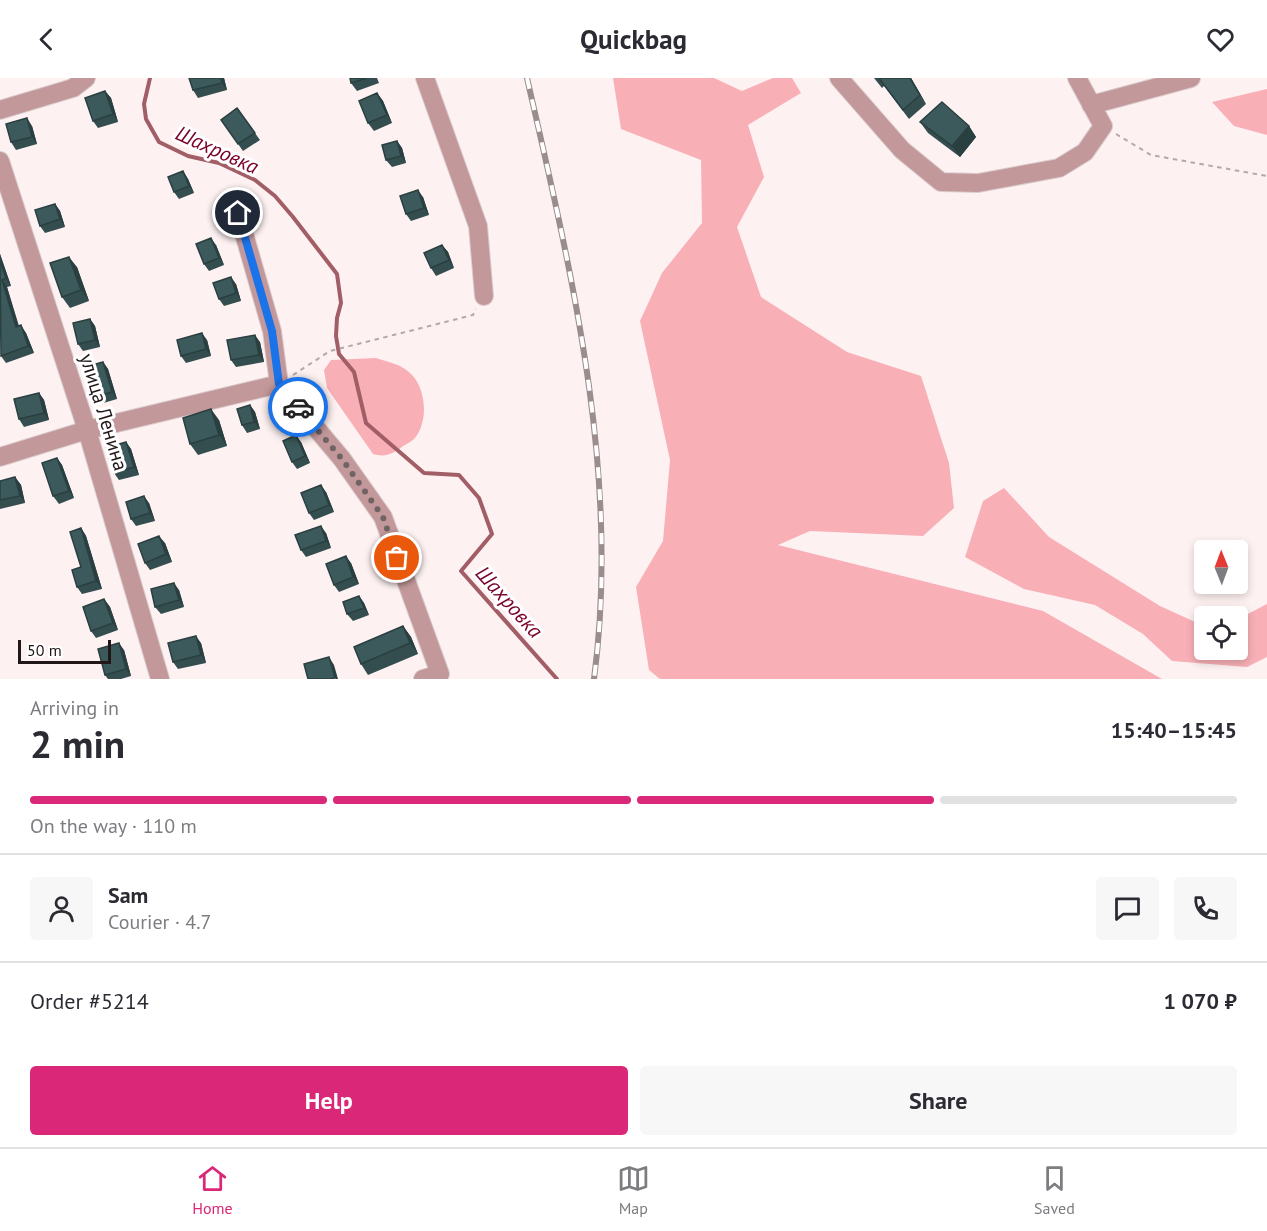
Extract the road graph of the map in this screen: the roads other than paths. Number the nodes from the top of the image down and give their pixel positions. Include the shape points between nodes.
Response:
1 (86, 78) edge
2 (425, 78) edge
3 (839, 78) edge
4 (1077, 78) edge
5 (1191, 78) edge
6 (1091, 105) junction
7 (0, 110) edge
8 (0, 161) edge
9 (238, 213) dead end
10 (484, 296) road end
11 (279, 384) junction
12 (87, 430) junction
13 (0, 457) edge
14 (432, 677) edge
15 (160, 679) edge

1 - 7 street via 73,88
2 - 10 street via 478,226
3 - 6 street via 902,150 941,182 978,183 1059,168 1085,152 1103,126
4 - 6 street
5 - 6 street
8 - 12 street, улица Ленина
9 - 11 street via 272,331
11 - 12 street
11 - 14 street via 342,459 383,517
12 - 13 street
12 - 15 street, улица Ленина

